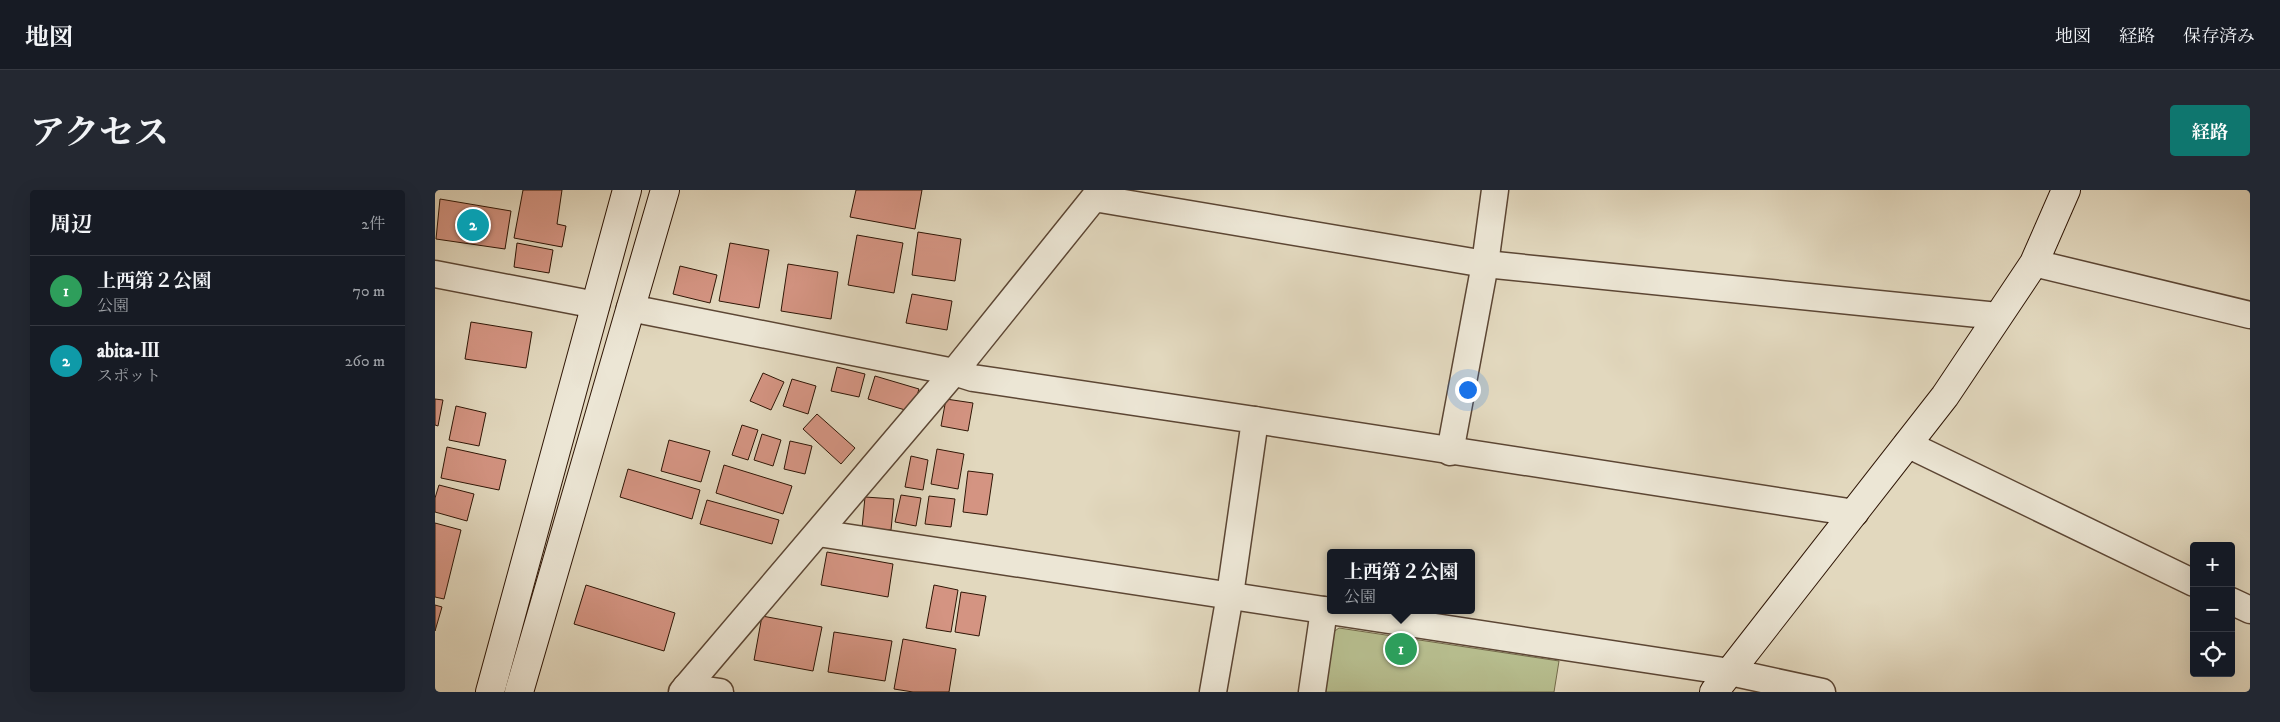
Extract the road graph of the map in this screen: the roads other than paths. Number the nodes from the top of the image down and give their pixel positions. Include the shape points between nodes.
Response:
1 (627, 190) edge
2 (665, 190) edge
3 (1495, 190) edge
4 (2067, 190) edge
5 (1095, 194) edge
6 (2034, 263) junction
7 (1485, 264) junction
8 (435, 274) edge
9 (596, 305) junction
10 (630, 308) junction
11 (2250, 315) edge
12 (1998, 316) junction
13 (954, 372) junction
14 (1255, 420) junction
15 (1907, 444) junction
16 (1450, 452) junction
17 (1855, 513) junction
18 (818, 532) junction
19 (2190, 581) edge
20 (1230, 595) junction
21 (2235, 603) edge
22 (1324, 610) junction
23 (2250, 610) edge
24 (1327, 611) edge
25 (1346, 614) edge
26 (1722, 682) edge
27 (684, 689) edge
28 (490, 692) edge
29 (519, 692) edge
30 (720, 692) edge
31 (1213, 692) edge
32 (1312, 692) edge
33 (1822, 692) edge

1 - 9 street
2 - 10 street
3 - 7 street
4 - 6 street
5 - 7 street
5 - 13 street
6 - 11 street
6 - 12 street
7 - 12 street
7 - 16 street
8 - 9 street
9 - 28 street
10 - 13 street
10 - 29 street
12 - 15 street via 1945,396
13 - 14 street via 973,378
13 - 18 street
14 - 16 street
14 - 20 street
15 - 17 street
15 - 19 street
16 - 17 street
17 - 26 street
18 - 20 street
18 - 27 street
20 - 22 street
20 - 31 street
21 - 23 street
22 - 24 street
22 - 32 street
25 - 26 street
26 - 33 street
27 - 30 street

